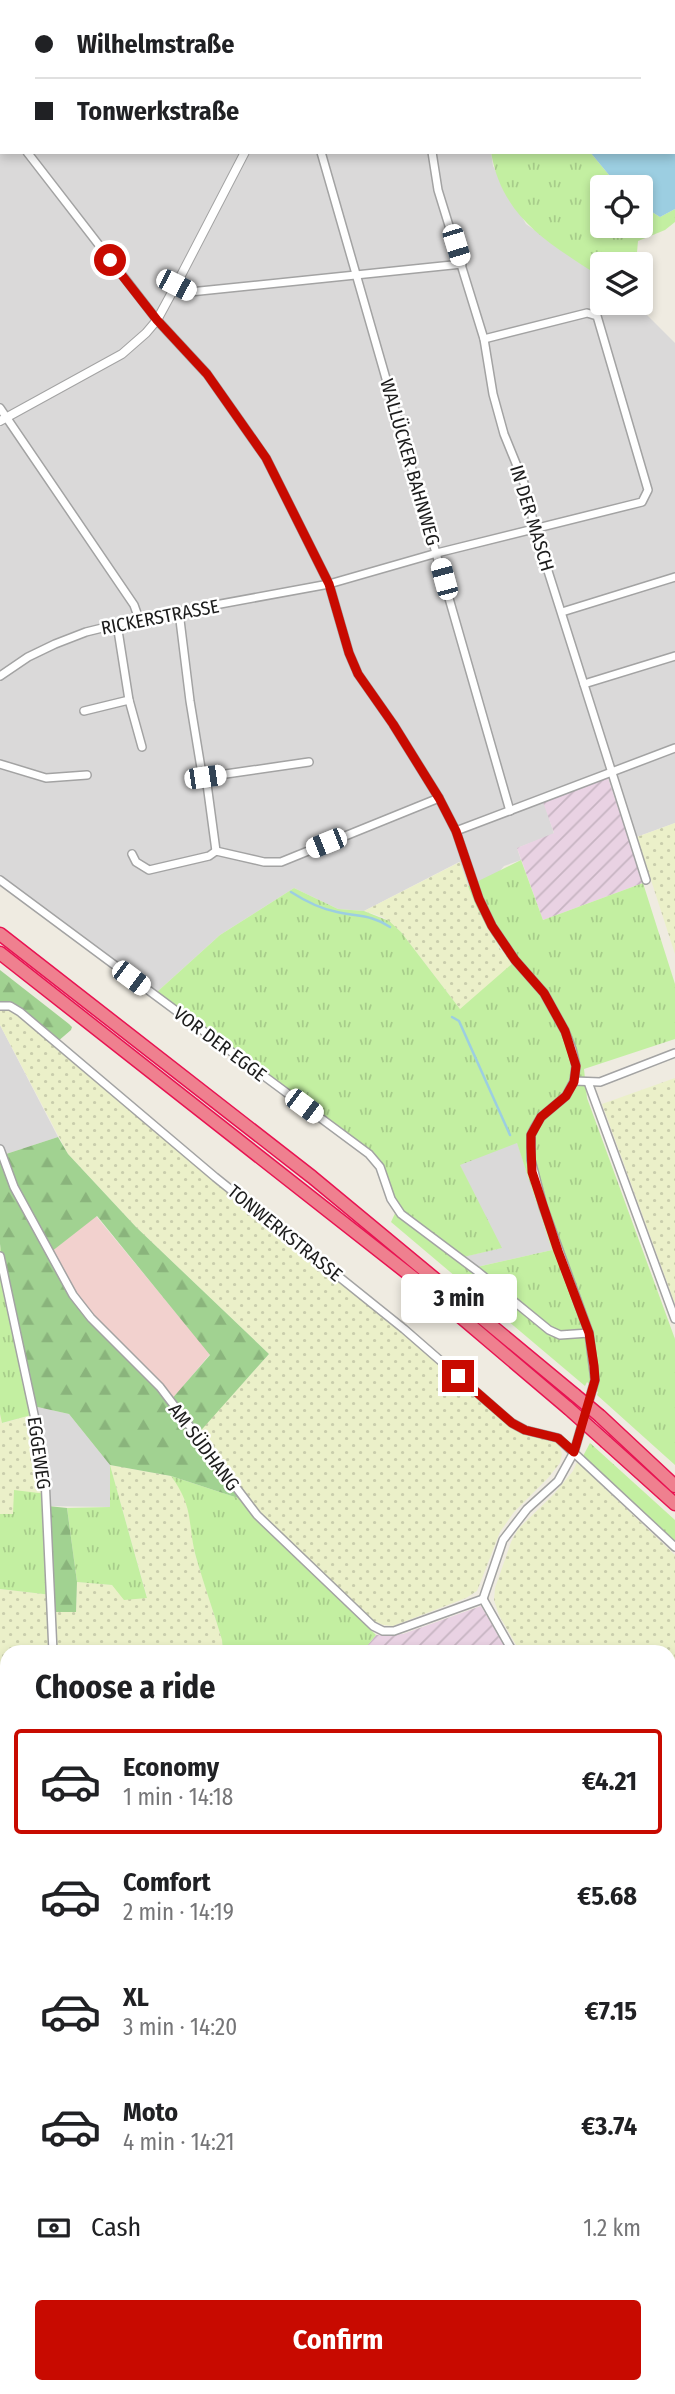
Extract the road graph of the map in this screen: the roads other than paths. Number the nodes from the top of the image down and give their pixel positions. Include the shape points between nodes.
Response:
1 (29, 154) edge
2 (244, 154) edge
3 (322, 154) edge
4 (432, 154) edge
5 (462, 264) junction
6 (357, 276) junction
7 (176, 285) junction
8 (157, 320) junction
9 (484, 339) junction
10 (0, 408) edge
11 (4, 419) edge
12 (535, 530) junction
13 (437, 553) junction
14 (675, 577) edge
15 (329, 584) junction
16 (179, 612) junction
17 (562, 612) junction
18 (139, 619) junction
19 (117, 624) junction
20 (675, 656) edge
21 (0, 676) edge
22 (584, 684) junction
23 (129, 700) junction
24 (84, 711) dead end
25 (142, 747) dead end
26 (675, 748) edge
27 (309, 762) dead end
28 (0, 764) edge
29 (612, 773) junction
30 (87, 775) dead end
31 (205, 777) junction
32 (439, 798) junction
33 (510, 811) junction
34 (456, 831) junction
35 (216, 851) junction
36 (132, 854) dead end
37 (0, 880) edge
38 (646, 880) dead end
39 (0, 934) edge
40 (0, 953) edge
41 (0, 1006) edge
42 (675, 1053) edge
43 (574, 1082) junction
44 (588, 1082) junction
45 (0, 1149) edge
46 (0, 1256) edge
47 (675, 1319) edge
48 (589, 1333) junction
49 (574, 1452) junction
50 (675, 1486) edge
51 (675, 1504) edge
52 (675, 1548) edge
53 (483, 1599) junction
54 (53, 1645) edge
55 (509, 1645) edge

1 - 8 street
2 - 7 street
3 - 6 street, WALLÜCKER BAHNWEG
4 - 5 street, IN DER MASCH via 438,190
5 - 6 street
5 - 9 street, IN DER MASCH
6 - 7 street via 190,292
6 - 13 street, WALLÜCKER BAHNWEG
7 - 8 street
8 - 11 street via 122,354
8 - 15 street via 207,374 266,458
9 - 12 street, IN DER MASCH via 496,407 526,488
9 - 12 street, RICKERSTRASSE via 587,313 597,316 648,490 640,504
10 - 11 street
11 - 18 street via 134,605
12 - 13 street, RICKERSTRASSE
12 - 17 street, IN DER MASCH
13 - 15 street, RICKERSTRASSE
13 - 33 street, WALLÜCKER BAHNWEG
14 - 17 street
15 - 16 street, RICKERSTRASSE
15 - 32 street via 358,674
16 - 18 street, RICKERSTRASSE
16 - 31 street
17 - 22 street, IN DER MASCH
18 - 19 street, RICKERSTRASSE
19 - 21 street, RICKERSTRASSE via 55,644
19 - 23 street
20 - 22 street
22 - 29 street, IN DER MASCH
23 - 24 street
23 - 25 street
26 - 29 street
27 - 31 street
28 - 30 street via 46,778
29 - 33 street
29 - 38 street, IN DER MASCH
31 - 35 street
32 - 34 street
32 - 35 street via 281,862
33 - 34 street
34 - 43 street via 492,926 544,993 565,1031 576,1066
35 - 36 street via 149,870
37 - 48 street, VOR DER EGGE via 369,1154 380,1167 401,1214 549,1331
39 - 50 highway, bridge via 430,1273 600,1416
40 - 51 highway, bridge via 386,1255
41 - 49 street, TONWERKSTRASSE via 20,1012 512,1423 558,1438
42 - 44 street via 600,1082
43 - 44 street
43 - 48 street via 535,1126 531,1160
44 - 47 street
45 - 53 street, AM SÜDHANG via 14,1186 73,1295 160,1387 257,1515 363,1617 383,1631 394,1631
46 - 54 street, EGGEWEG via 45,1477
48 - 49 street via 595,1380
49 - 52 street
49 - 53 street via 558,1481 527,1508 503,1541
53 - 55 street

